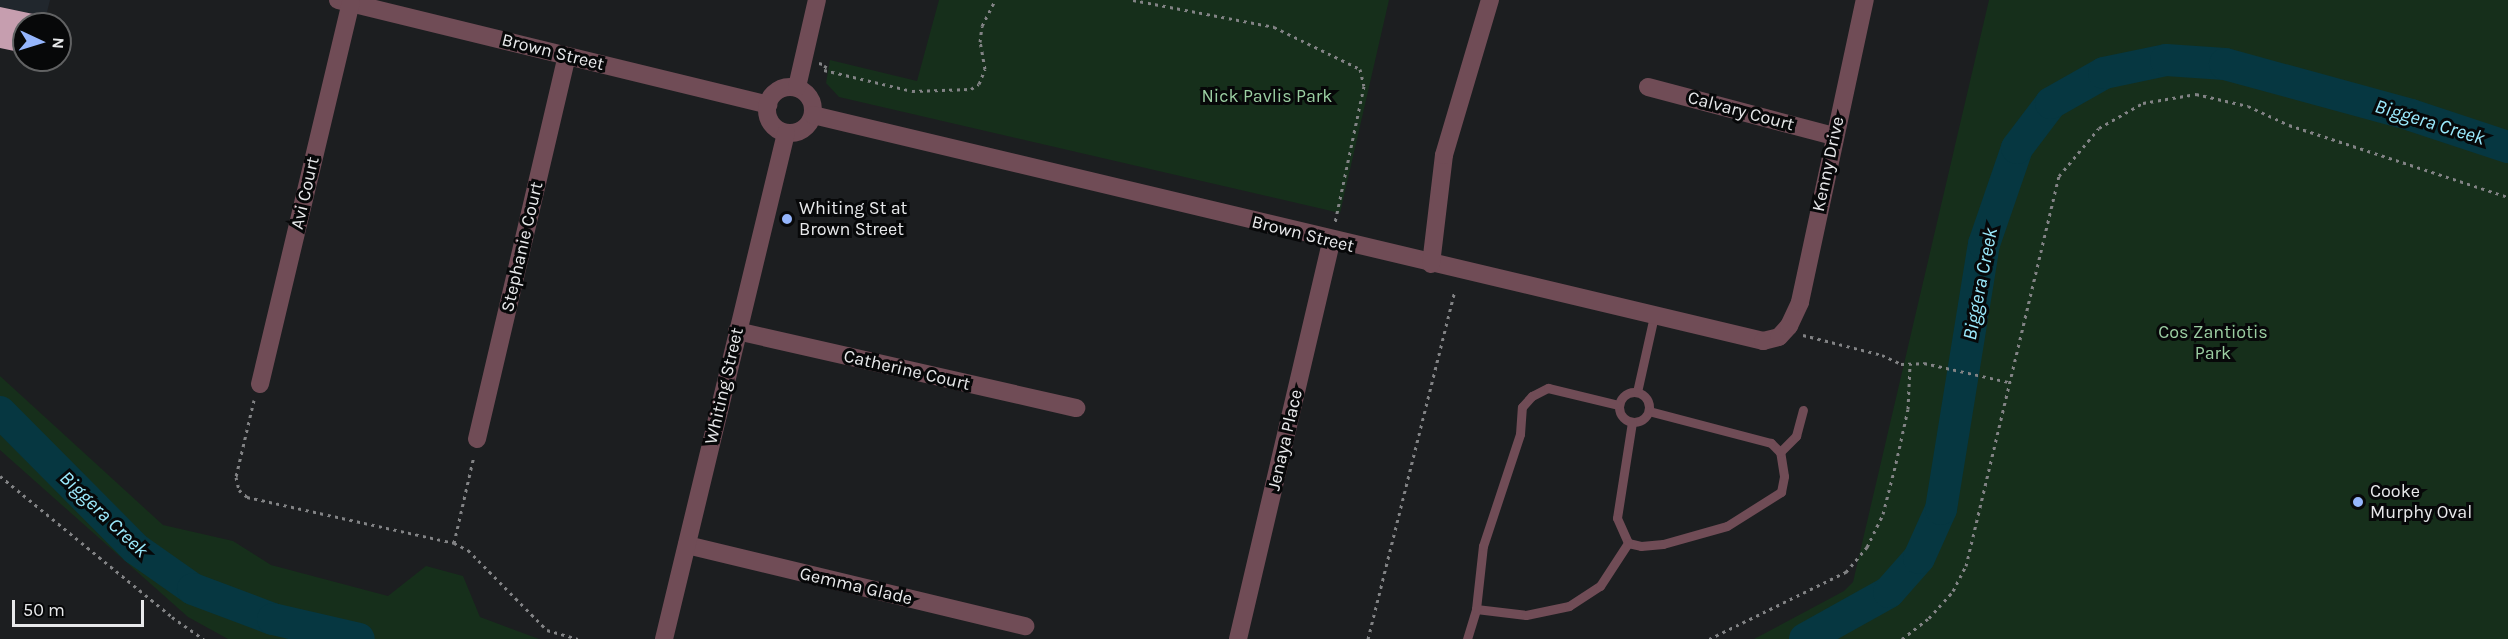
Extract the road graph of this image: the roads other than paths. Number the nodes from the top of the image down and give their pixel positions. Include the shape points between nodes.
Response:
1 (817, 0) edge
2 (1490, 0) edge
3 (1866, 0) edge
4 (344, 2) edge
5 (567, 56) junction
6 (797, 87) junction
7 (1648, 87) dead end
8 (768, 105) junction
9 (813, 116) junction
10 (786, 133) junction
11 (1834, 135) junction
12 (1331, 241) junction
13 (1431, 264) junction
14 (1654, 316) junction
15 (1789, 326) joint
16 (737, 331) junction
17 (260, 384) road end
18 (1637, 392) junction
19 (1619, 405) junction
20 (1076, 408) dead end
21 (1803, 410) dead end
22 (1649, 411) junction
23 (1632, 422) junction
24 (477, 439) road end
25 (1780, 452) junction
26 (1628, 543) junction
27 (687, 545) junction
28 (1476, 609) junction
29 (1025, 626) dead end
30 (664, 639) edge
31 (1238, 639) edge
32 (1467, 639) edge

1 - 6 street
2 - 13 street via 1444,155
3 - 11 street, Kenny Drive
4 - 5 street, Brown Street
4 - 17 street, Avi Court
5 - 8 street, Brown Street
5 - 24 street, Stephanie Court
6 - 8 street via 778,90
6 - 9 street via 812,101
7 - 11 street, Calvary Court
8 - 10 street via 773,126
9 - 10 street via 803,130
9 - 12 street, Brown Street
10 - 16 street, Whiting Street
11 - 15 street, Kenny Drive via 1800,302
12 - 13 street, Brown Street
12 - 31 street, Jenaya Place
13 - 14 street, Brown Street
14 - 15 street, Brown Street via 1763,341 1779,337
14 - 18 lane
16 - 20 street, Catherine Court
16 - 27 street, Whiting Street
18 - 19 lane via 1626,394
18 - 22 lane via 1647,399
19 - 23 lane via 1623,417
19 - 28 lane via 1548,388 1522,406 1520,434 1484,546
21 - 25 lane via 1796,436
22 - 23 lane via 1642,420
22 - 25 lane via 1772,443
23 - 26 lane via 1617,518
25 - 26 lane via 1784,476 1781,492 1727,526 1663,544
26 - 28 lane via 1600,586 1569,606 1526,615
27 - 29 street, Gemma Glade
27 - 30 street, Whiting Street
28 - 32 lane

